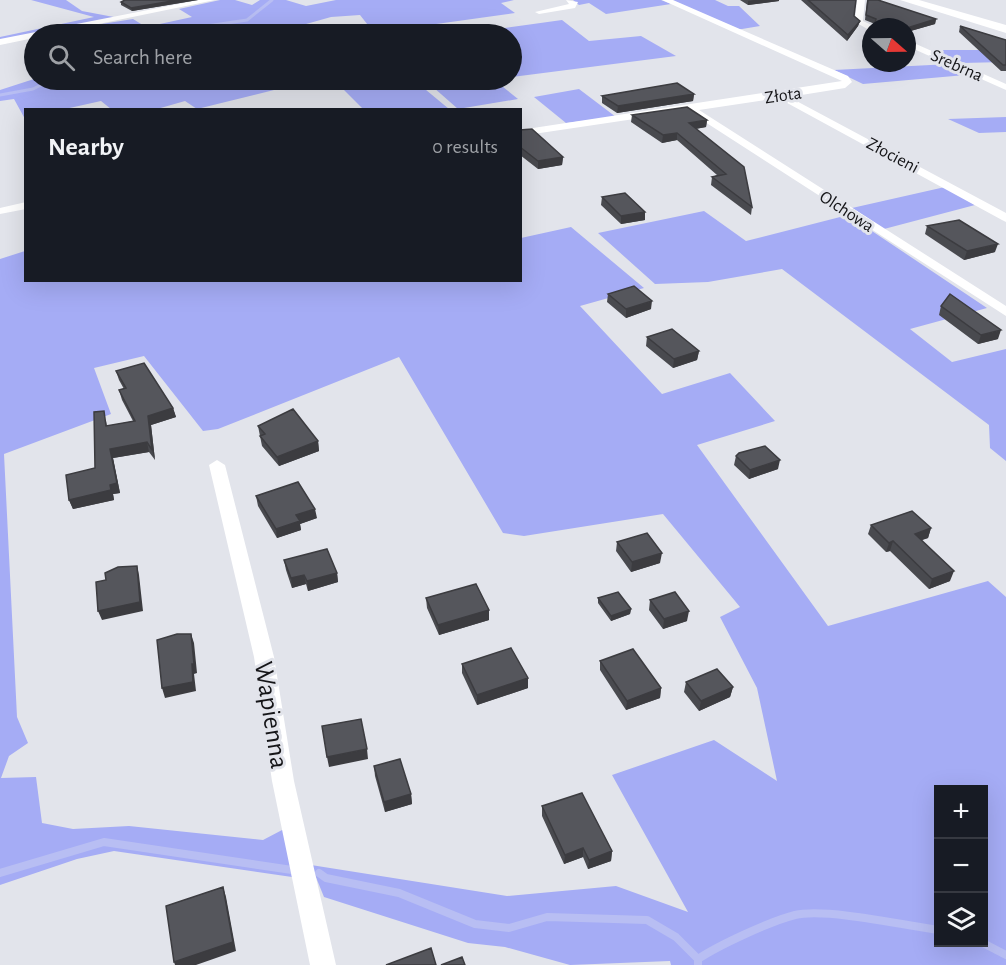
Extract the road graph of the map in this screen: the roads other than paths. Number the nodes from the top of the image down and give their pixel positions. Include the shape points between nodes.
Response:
1 (211, 0) edge
2 (570, 0) edge
3 (666, 0) edge
4 (861, 0) edge
5 (906, 0) edge
6 (539, 12) dead end
7 (90, 24) edge
8 (862, 24) edge
9 (1006, 29) edge
10 (24, 37) edge
11 (0, 42) edge
12 (916, 47) edge
13 (1006, 87) edge
14 (779, 95) junction
15 (688, 108) junction
16 (522, 133) edge
17 (24, 205) edge
18 (0, 211) edge
19 (1006, 219) edge
20 (1006, 312) edge
21 (216, 465) dead end
22 (323, 965) edge

1 - 7 street
2 - 6 street via 574,2 572,6
3 - 14 street, Złota via 847,82
4 - 8 street
5 - 9 main road
10 - 11 street
12 - 13 street, Srebrna
14 - 15 street, Złota
14 - 19 street, Złocieni
15 - 16 street, Złota
15 - 20 street, Olchowa
17 - 18 street
21 - 22 street, Wapienna via 264,657 283,781

